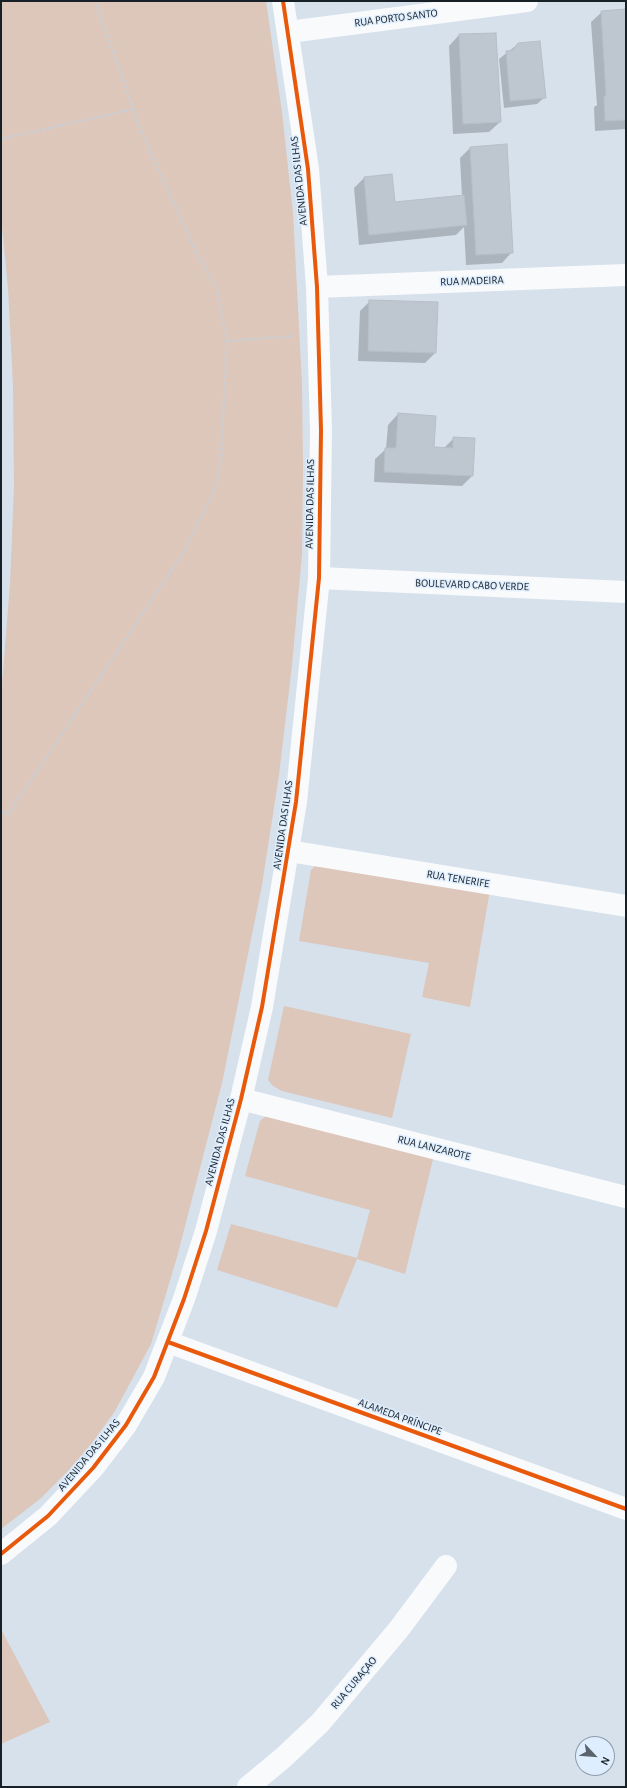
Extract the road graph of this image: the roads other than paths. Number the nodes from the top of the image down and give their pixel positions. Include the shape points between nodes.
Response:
1 (283, 1) edge
2 (527, 1) edge
3 (289, 32) junction
4 (626, 275) edge
5 (317, 287) junction
6 (318, 578) junction
7 (626, 592) edge
8 (289, 852) junction
9 (626, 906) edge
10 (241, 1099) junction
11 (626, 1197) edge
12 (168, 1342) junction
13 (626, 1509) edge
14 (1, 1554) edge
15 (446, 1566) dead end
16 (248, 1787) edge

1 - 3 street, AVENIDA DAS ILHAS
2 - 3 street, RUA PORTO SANTO
3 - 5 street, AVENIDA DAS ILHAS via 308,169
4 - 5 street, RUA MADEIRA
5 - 6 street, AVENIDA DAS ILHAS via 321,430
6 - 7 street, BOULEVARD CABO VERDE
6 - 8 street, AVENIDA DAS ILHAS
8 - 9 street, RUA TENERIFE
8 - 10 street, AVENIDA DAS ILHAS via 262,1007
10 - 11 street, RUA LANZAROTE
10 - 12 street, AVENIDA DAS ILHAS via 206,1231
12 - 13 street, ALAMEDA PRÍNCIPE
12 - 14 street, AVENIDA DAS ILHAS via 139,1406 110,1447 48,1516
15 - 16 street, RUA CURAÇAO via 399,1629 320,1723

